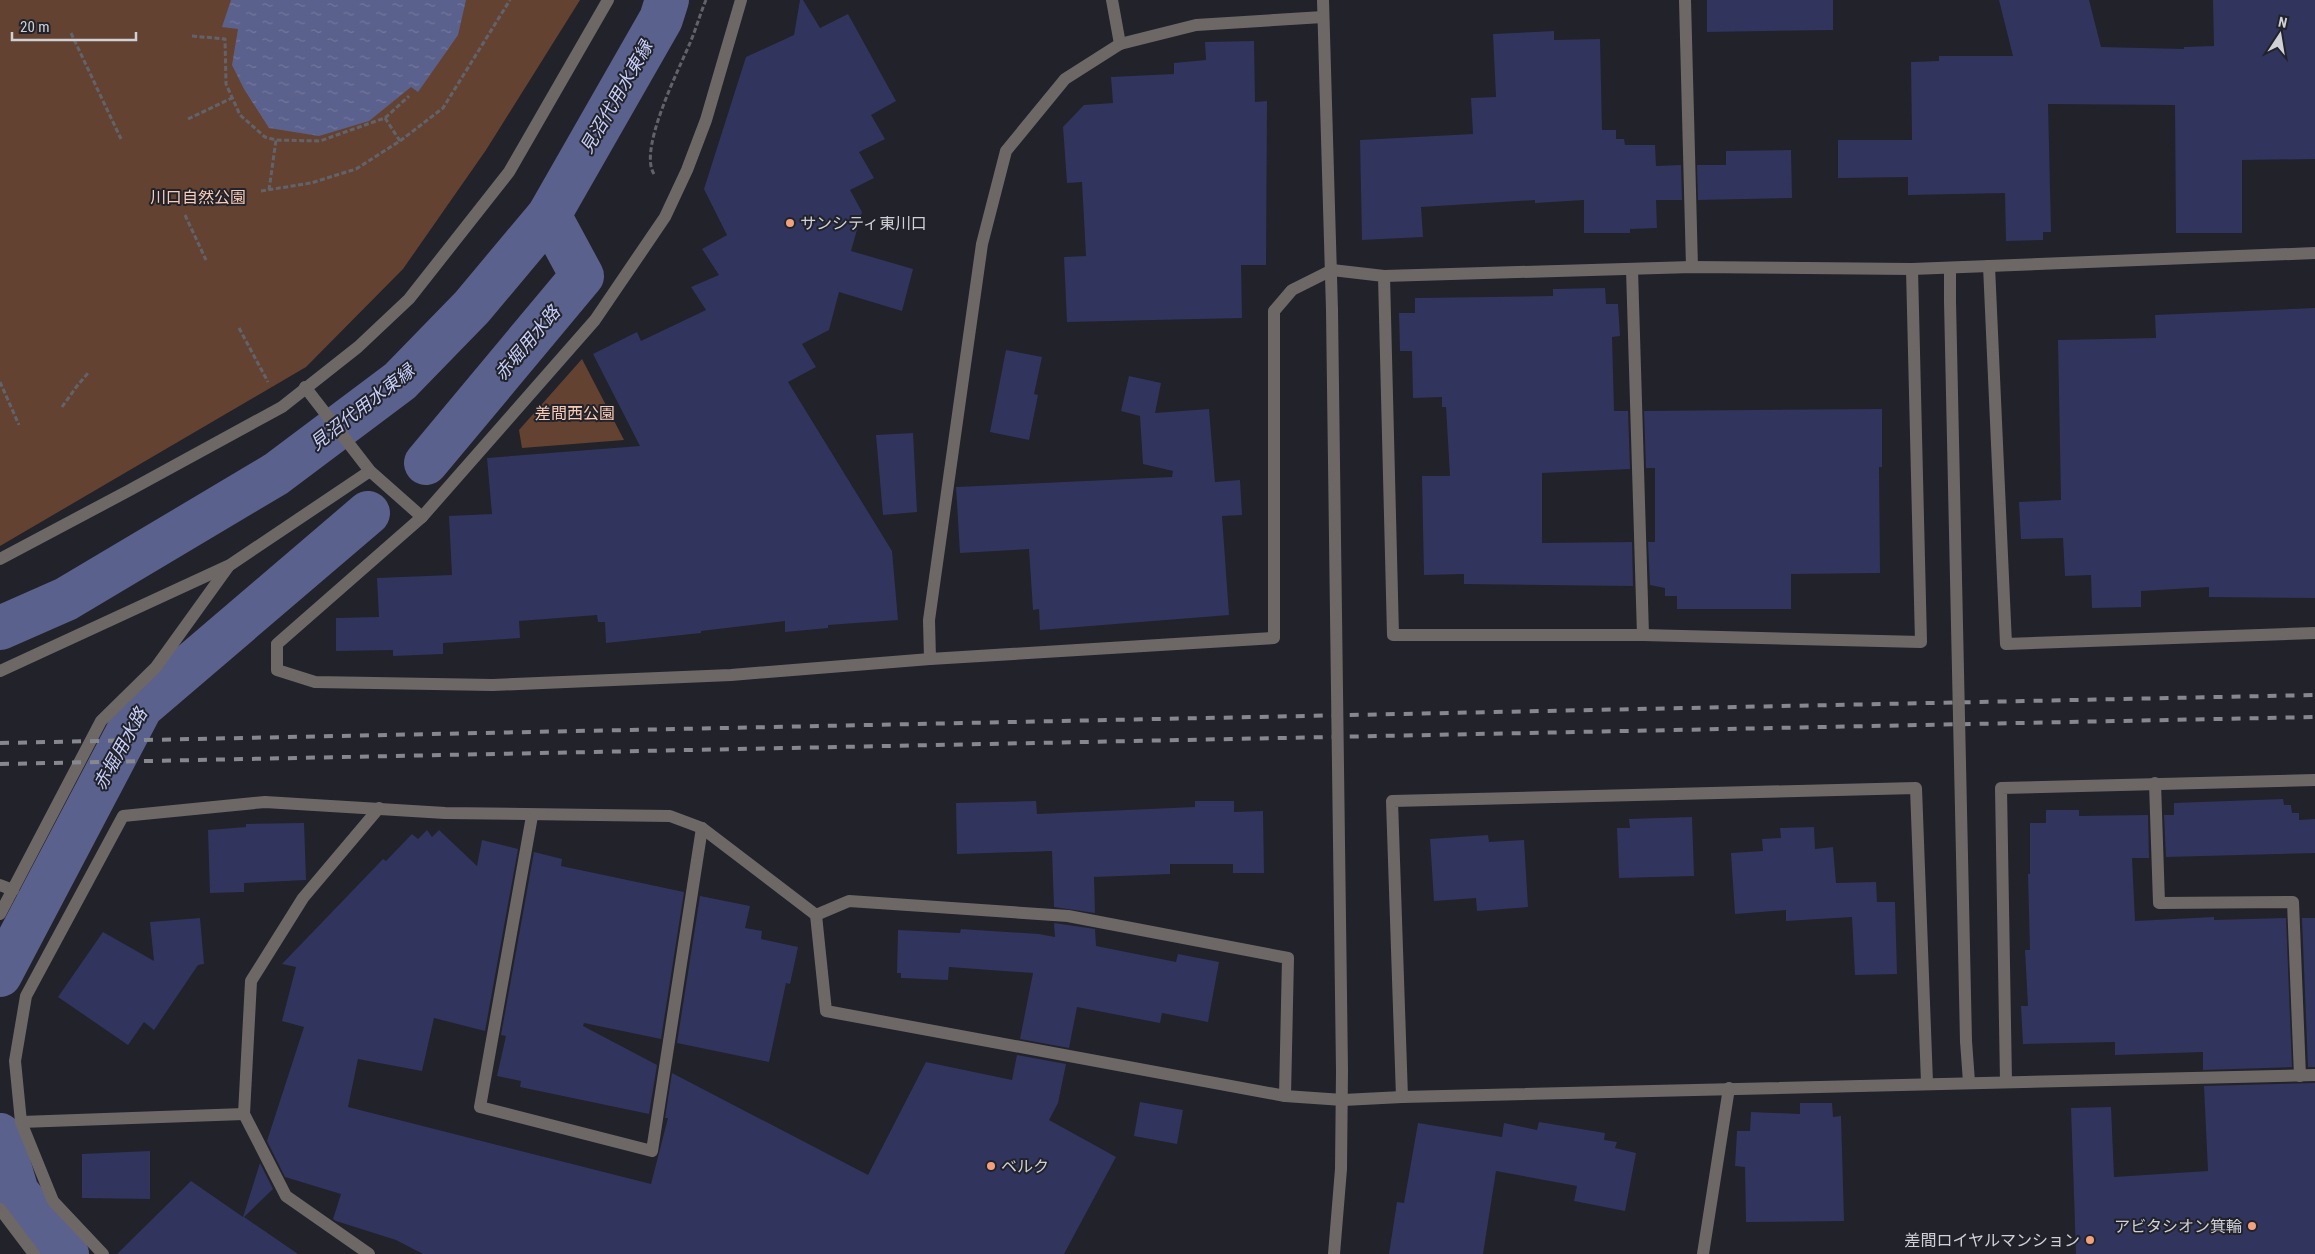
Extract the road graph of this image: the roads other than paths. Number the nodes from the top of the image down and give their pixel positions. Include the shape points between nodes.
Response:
1 (608, 0) edge
2 (741, 0) edge
3 (1112, 0) edge
4 (1323, 0) edge
5 (1684, 0) edge
6 (1323, 17) junction
7 (1120, 44) junction
8 (2315, 253) edge
9 (1989, 266) junction
10 (1692, 267) junction
11 (1950, 268) junction
12 (1632, 269) junction
13 (1912, 269) junction
14 (1332, 270) junction
15 (1384, 276) junction
16 (306, 387) junction
17 (370, 471) junction
18 (422, 517) junction
19 (0, 559) edge
20 (230, 565) junction
21 (2315, 634) edge
22 (1643, 635) junction
23 (930, 659) junction
24 (0, 671) edge
25 (2315, 780) edge
26 (2155, 783) junction
27 (379, 808) junction
28 (532, 816) junction
29 (702, 828) junction
30 (0, 885) edge
31 (13, 890) junction
32 (0, 914) edge
33 (816, 915) junction
34 (2315, 1075) edge
35 (2300, 1076) junction
36 (1968, 1082) junction
37 (2006, 1082) junction
38 (1927, 1083) junction
39 (1728, 1088) junction
40 (1285, 1096) junction
41 (1402, 1097) junction
42 (1344, 1100) junction
43 (244, 1114) junction
44 (21, 1122) junction
45 (0, 1209) edge
46 (34, 1254) edge
47 (103, 1254) edge
48 (369, 1254) edge
49 (1334, 1254) edge
50 (1703, 1254) edge

1 - 16 street via 503,180 409,299 358,347
2 - 18 street via 706,120 665,217 595,320
3 - 7 street
4 - 6 street
5 - 10 street
6 - 7 street via 1196,25
6 - 14 street
7 - 23 street via 1064,79 1006,151 982,244 929,620
8 - 9 street
9 - 11 street
9 - 21 street via 2006,644
10 - 12 street
10 - 13 street
11 - 13 street
11 - 36 street, bridge
12 - 15 street
12 - 22 street
13 - 22 street via 1922,642
14 - 15 street
14 - 23 street via 1292,290 1274,311 1274,638
14 - 42 street, bridge
15 - 22 street via 1393,635
16 - 17 street
16 - 19 street via 282,407
17 - 18 street
17 - 20 street
18 - 23 street via 277,644 277,670 315,682 493,685 731,675
20 - 24 street
20 - 31 street via 156,667 101,721
25 - 26 street
26 - 35 street via 2159,904 2293,902
26 - 37 street via 2001,788
27 - 28 street
27 - 43 street via 303,898 251,981
27 - 44 street via 265,802 123,816 26,996 15,1061
28 - 29 street via 670,816
28 - 29 street via 480,1107 652,1151
29 - 33 street
30 - 31 street
31 - 32 street
33 - 40 street via 826,1012
33 - 40 street via 849,901 1068,916 1288,958
34 - 35 street
35 - 37 street
36 - 37 street
36 - 38 street
38 - 39 street
38 - 41 street via 1916,788 1392,801
39 - 41 street
39 - 50 street
40 - 42 street
41 - 42 street
42 - 49 street
43 - 44 street
43 - 48 street via 286,1196
44 - 47 street via 53,1201
45 - 46 street

